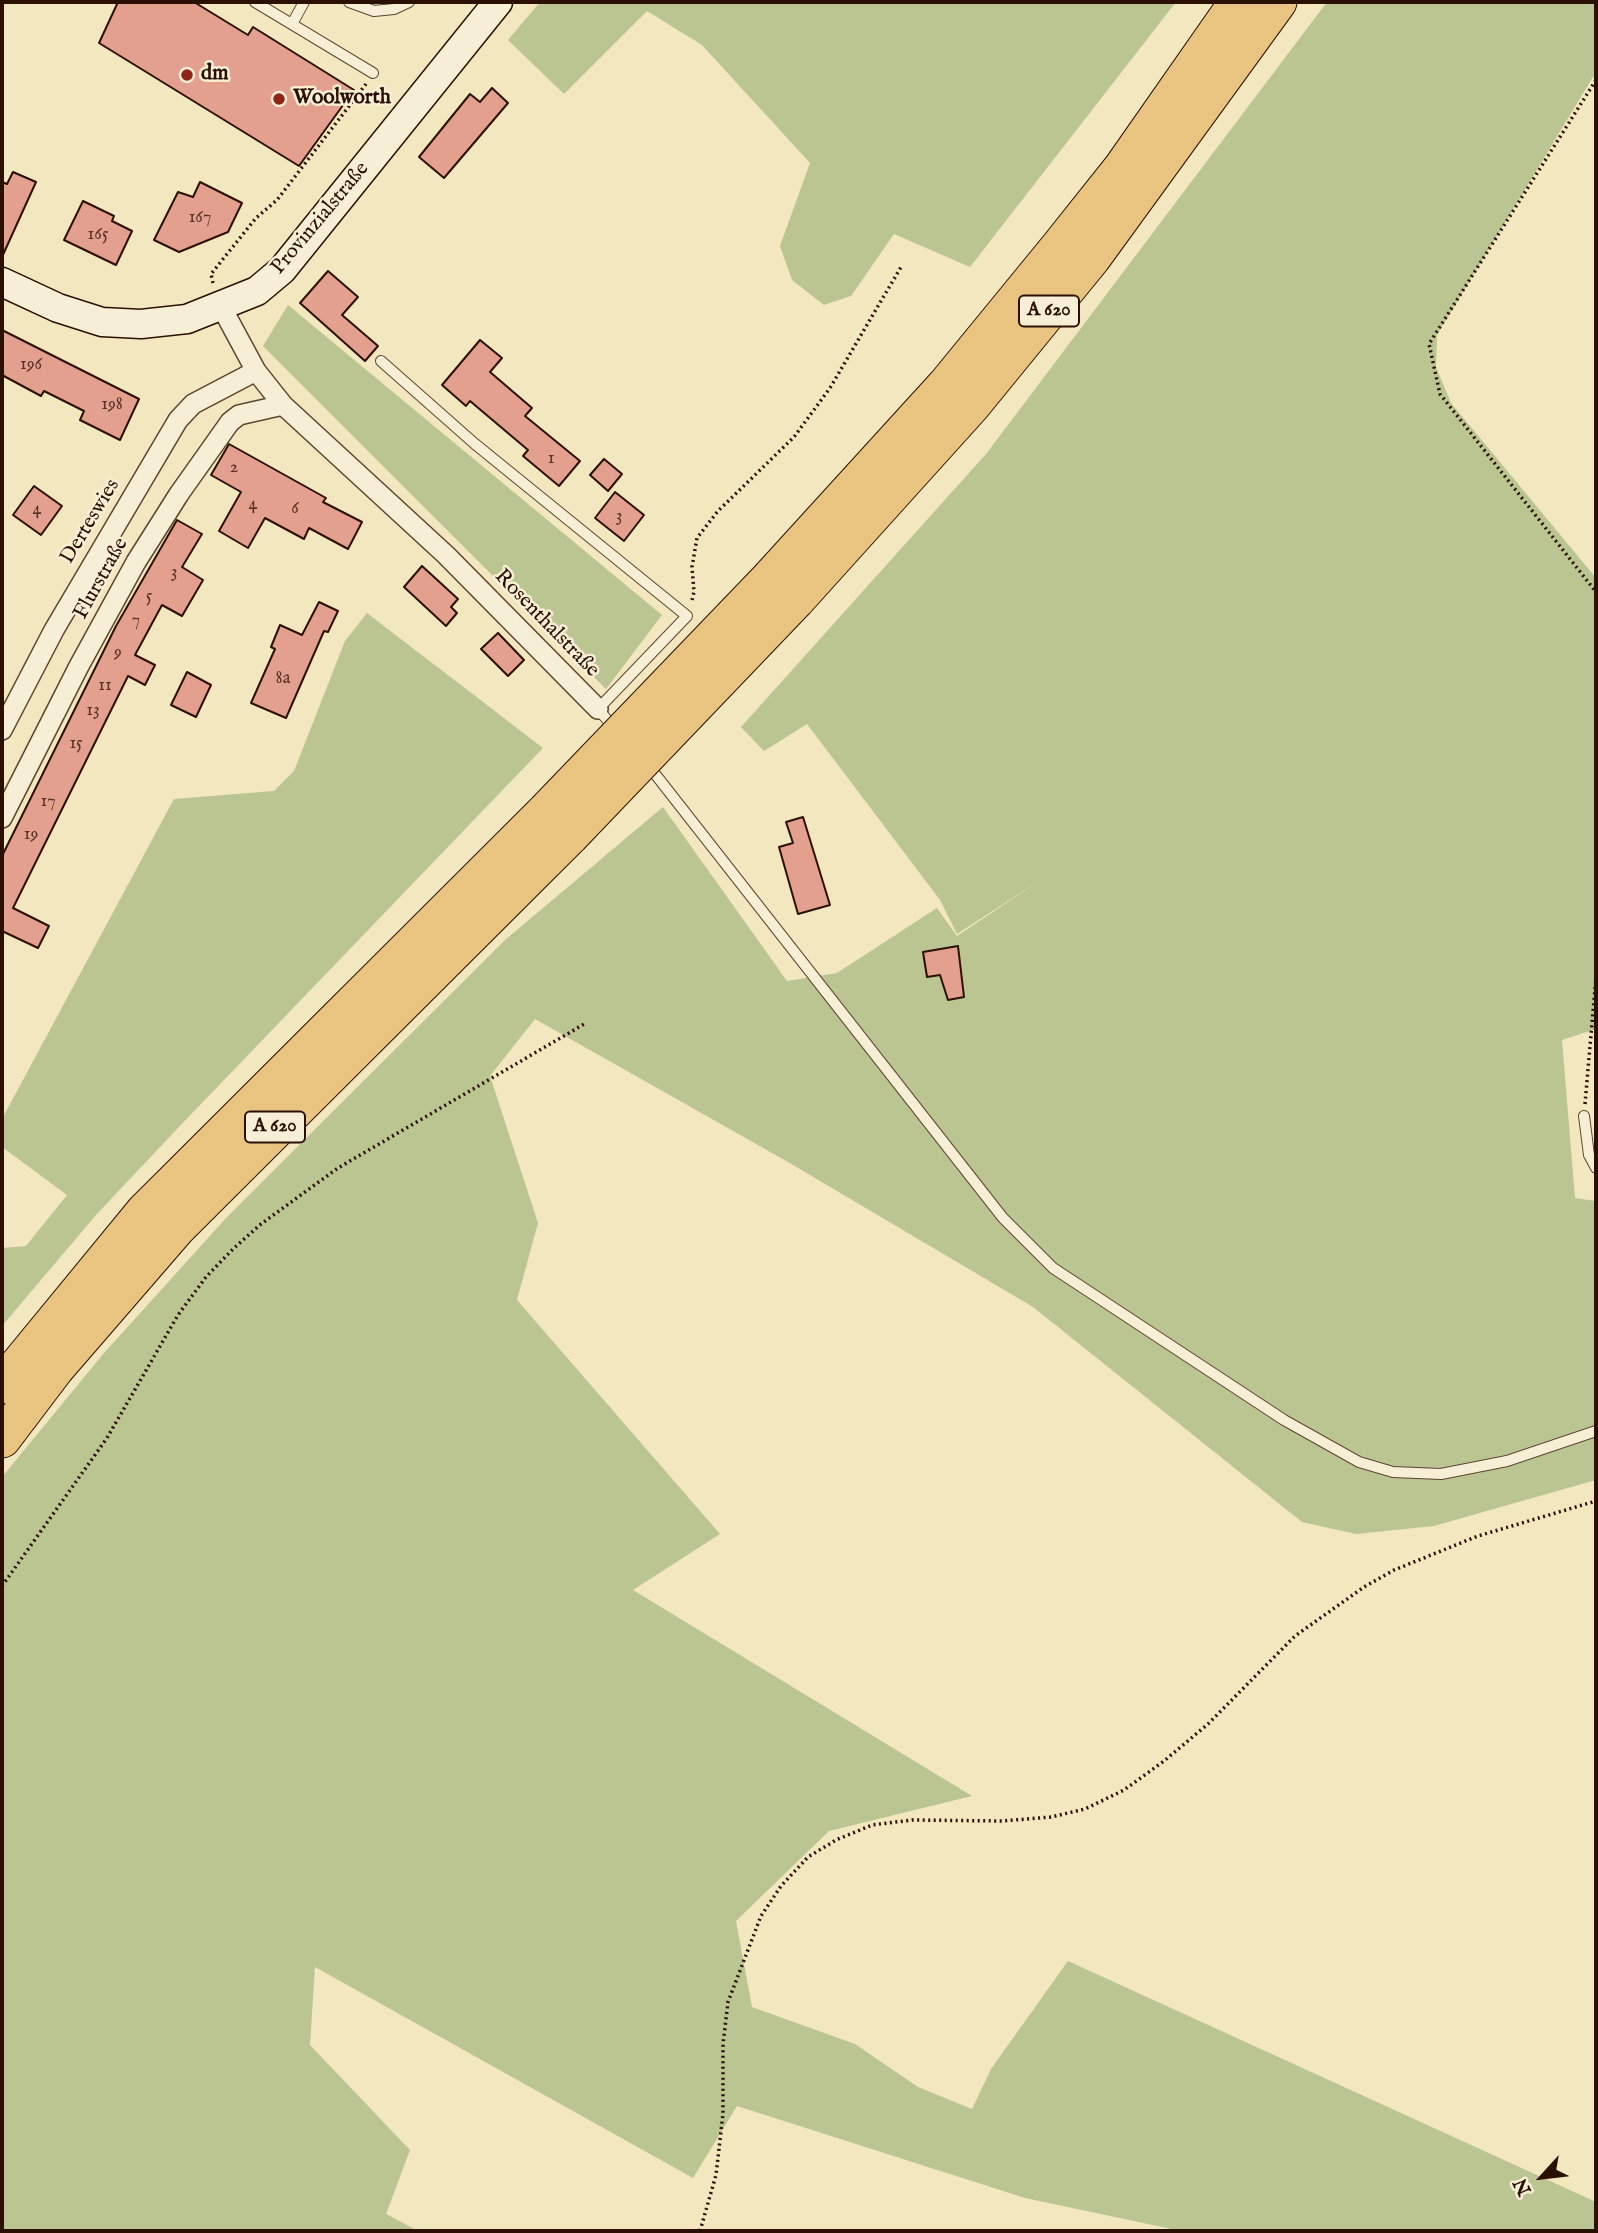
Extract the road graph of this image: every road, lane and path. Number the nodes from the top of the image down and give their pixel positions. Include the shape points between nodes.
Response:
1 (255, 2) edge
2 (304, 2) edge
3 (349, 2) edge
4 (409, 2) edge
5 (498, 2) edge
6 (1238, 2) edge
7 (1278, 2) edge
8 (292, 24) junction
9 (373, 73) joint
10 (1596, 79) edge
11 (901, 267) dead end
12 (2, 282) edge
13 (222, 308) junction
14 (381, 361) dead end
15 (256, 371) junction
16 (283, 405) junction
17 (783, 588) junction
18 (1596, 592) edge
19 (687, 616) junction
20 (598, 709) junction
21 (2, 730) edge
22 (625, 740) dead end
23 (635, 750) dead end
24 (2, 818) edge
25 (558, 824) junction
26 (1596, 977) edge
27 (586, 1023) dead end
28 (1584, 1116) joint
29 (1596, 1168) edge
30 (2, 1385) edge
31 (1596, 1431) edge
32 (2, 1439) edge
33 (1596, 1501) edge
34 (2, 1586) edge
35 (700, 2231) edge

1 - 8 lane
2 - 8 lane
3 - 4 lane via 374,11
5 - 13 main road, Provinzialstraße via 282,270 257,291
6 - 17 highway, A 620 via 1122,168
7 - 17 highway, A 620 via 1092,258 972,405
8 - 9 lane
9 - 13 path via 277,200 256,218 211,274
10 - 18 path via 1429,344 1440,394
11 - 19 path via 830,388 794,437 718,511 697,538 694,592
12 - 13 main road, Provinzialstraße via 102,322 187,319
13 - 15 street, Rosenthalstraße
14 - 19 lane via 475,444
15 - 16 street, Rosenthalstraße
15 - 21 street, Derteswies via 193,404 178,420 54,630
16 - 20 street, Rosenthalstraße via 446,555
16 - 24 street, Flurstraße via 239,415 230,422 179,494 111,608
17 - 25 highway, A 620, bridge
19 - 20 lane, Rosenthalstraße
20 - 22 lane
23 - 31 lane via 1003,1218 1053,1268 1284,1420 1359,1462 1393,1472 1441,1474 1507,1461
25 - 30 highway, A 620 via 145,1212
25 - 32 highway, A 620 via 177,1228 55,1369
26 - 28 path
27 - 34 path via 338,1168 233,1249 178,1315 107,1438
28 - 29 lane via 1589,1155
33 - 35 path via 1478,1536 1364,1587 1295,1636 1208,1724 1164,1761 1124,1790 1085,1809 1014,1820 912,1820 873,1825 808,1857 761,1916 728,2002 716,2175

